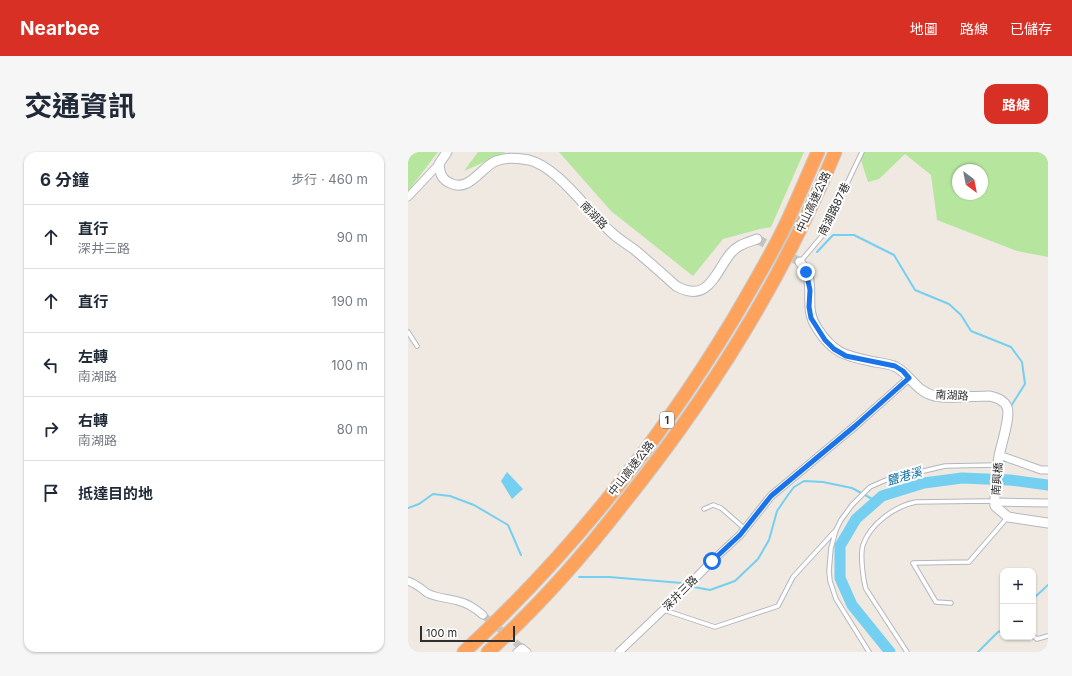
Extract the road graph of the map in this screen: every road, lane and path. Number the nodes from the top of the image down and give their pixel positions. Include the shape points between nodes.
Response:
1 (447, 152) edge
2 (818, 152) edge
3 (835, 152) edge
4 (862, 152) edge
5 (439, 164) junction
6 (408, 197) edge
7 (756, 239) dead end
8 (800, 262) joint
9 (408, 332) edge
10 (416, 346) dead end
11 (909, 378) junction
12 (999, 460) junction
13 (1048, 470) edge
14 (995, 502) junction
15 (1048, 503) edge
16 (704, 509) dead end
17 (1008, 517) junction
18 (1048, 523) edge
19 (745, 529) junction
20 (836, 530) junction
21 (408, 581) edge
22 (951, 603) dead end
23 (663, 609) junction
24 (483, 615) tunnel mouth
25 (1048, 636) edge
26 (1036, 638) edge
27 (464, 652) edge
28 (488, 652) edge
29 (619, 652) edge
30 (869, 652) edge
31 (907, 652) edge

1 - 5 street
2 - 27 highway, 中山高速公路 / 1 via 785,226 755,282 685,396 648,448 574,540
3 - 28 highway, 中山高速公路 / 1 via 782,266 721,369 682,428 552,589
4 - 8 lane, 南湖路87巷 via 822,236
5 - 6 street
5 - 7 street, 南湖路 via 440,174 444,179 454,185 460,185 503,159 530,160 538,163 551,172 611,232 683,290 704,289 740,244
8 - 11 street, 南湖路 via 806,272 810,290 811,318 825,340 846,356 895,366
9 - 10 lane
11 - 12 street, 南湖路 via 921,390 935,396 990,396 1004,402 1008,408 1008,417
11 - 19 street, 深井三路 via 771,496
12 - 13 street
12 - 14 street, 南興橋
12 - 20 lane via 945,466 886,480 870,487 852,505
14 - 15 street
14 - 17 street via 995,506
14 - 31 lane via 988,500 908,504 883,517 866,540 862,551 866,589
16 - 19 lane via 713,505 721,508
17 - 18 street
17 - 22 lane via 969,562 913,563 936,602
19 - 23 street, 深井三路
20 - 23 lane via 793,577 778,606 715,627
20 - 30 lane via 829,571 832,592
21 - 24 street via 427,592 459,601
23 - 29 street, 深井三路
25 - 26 lane

